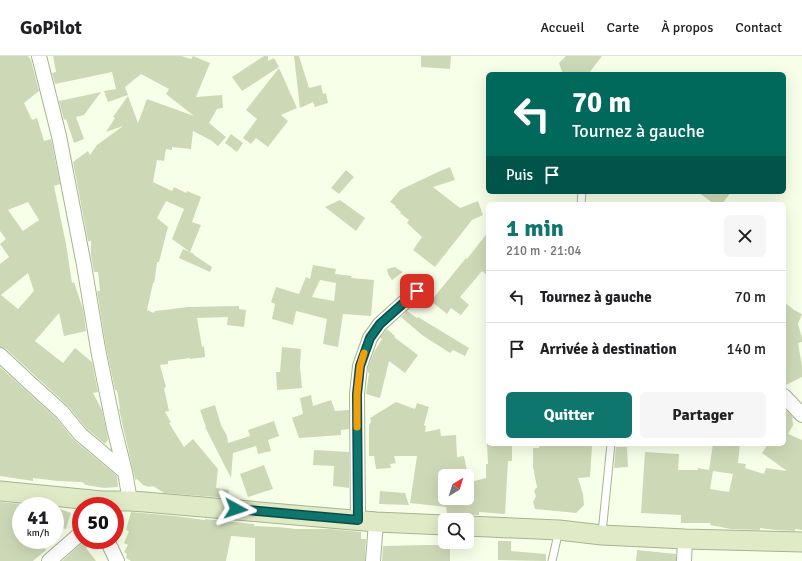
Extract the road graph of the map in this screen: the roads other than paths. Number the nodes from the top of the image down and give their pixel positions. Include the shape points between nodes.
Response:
1 (39, 56) edge
2 (417, 291) dead end
3 (0, 355) edge
4 (786, 398) edge
5 (802, 415) edge
6 (611, 446) edge
7 (125, 472) junction
8 (0, 491) edge
9 (72, 500) edge
10 (130, 501) junction
11 (124, 502) edge
12 (367, 521) junction
13 (438, 525) edge
14 (474, 526) edge
15 (560, 530) junction
16 (602, 535) junction
17 (685, 539) junction
18 (72, 541) edge
19 (802, 542) edge
20 (111, 549) edge
21 (49, 561) edge
22 (117, 561) edge
23 (374, 561) edge
24 (552, 561) edge
25 (684, 561) edge

1 - 7 street via 59,136 99,357
2 - 12 street via 380,324 370,338 360,366 357,394
3 - 7 street via 62,412 80,434
4 - 5 street
6 - 16 lane
7 - 10 street
8 - 9 main road
10 - 11 main road
10 - 12 main road
12 - 13 main road
12 - 23 street
14 - 15 main road
15 - 16 main road
15 - 24 lane
16 - 17 main road
17 - 19 main road
17 - 25 street
18 - 21 street
20 - 22 street

